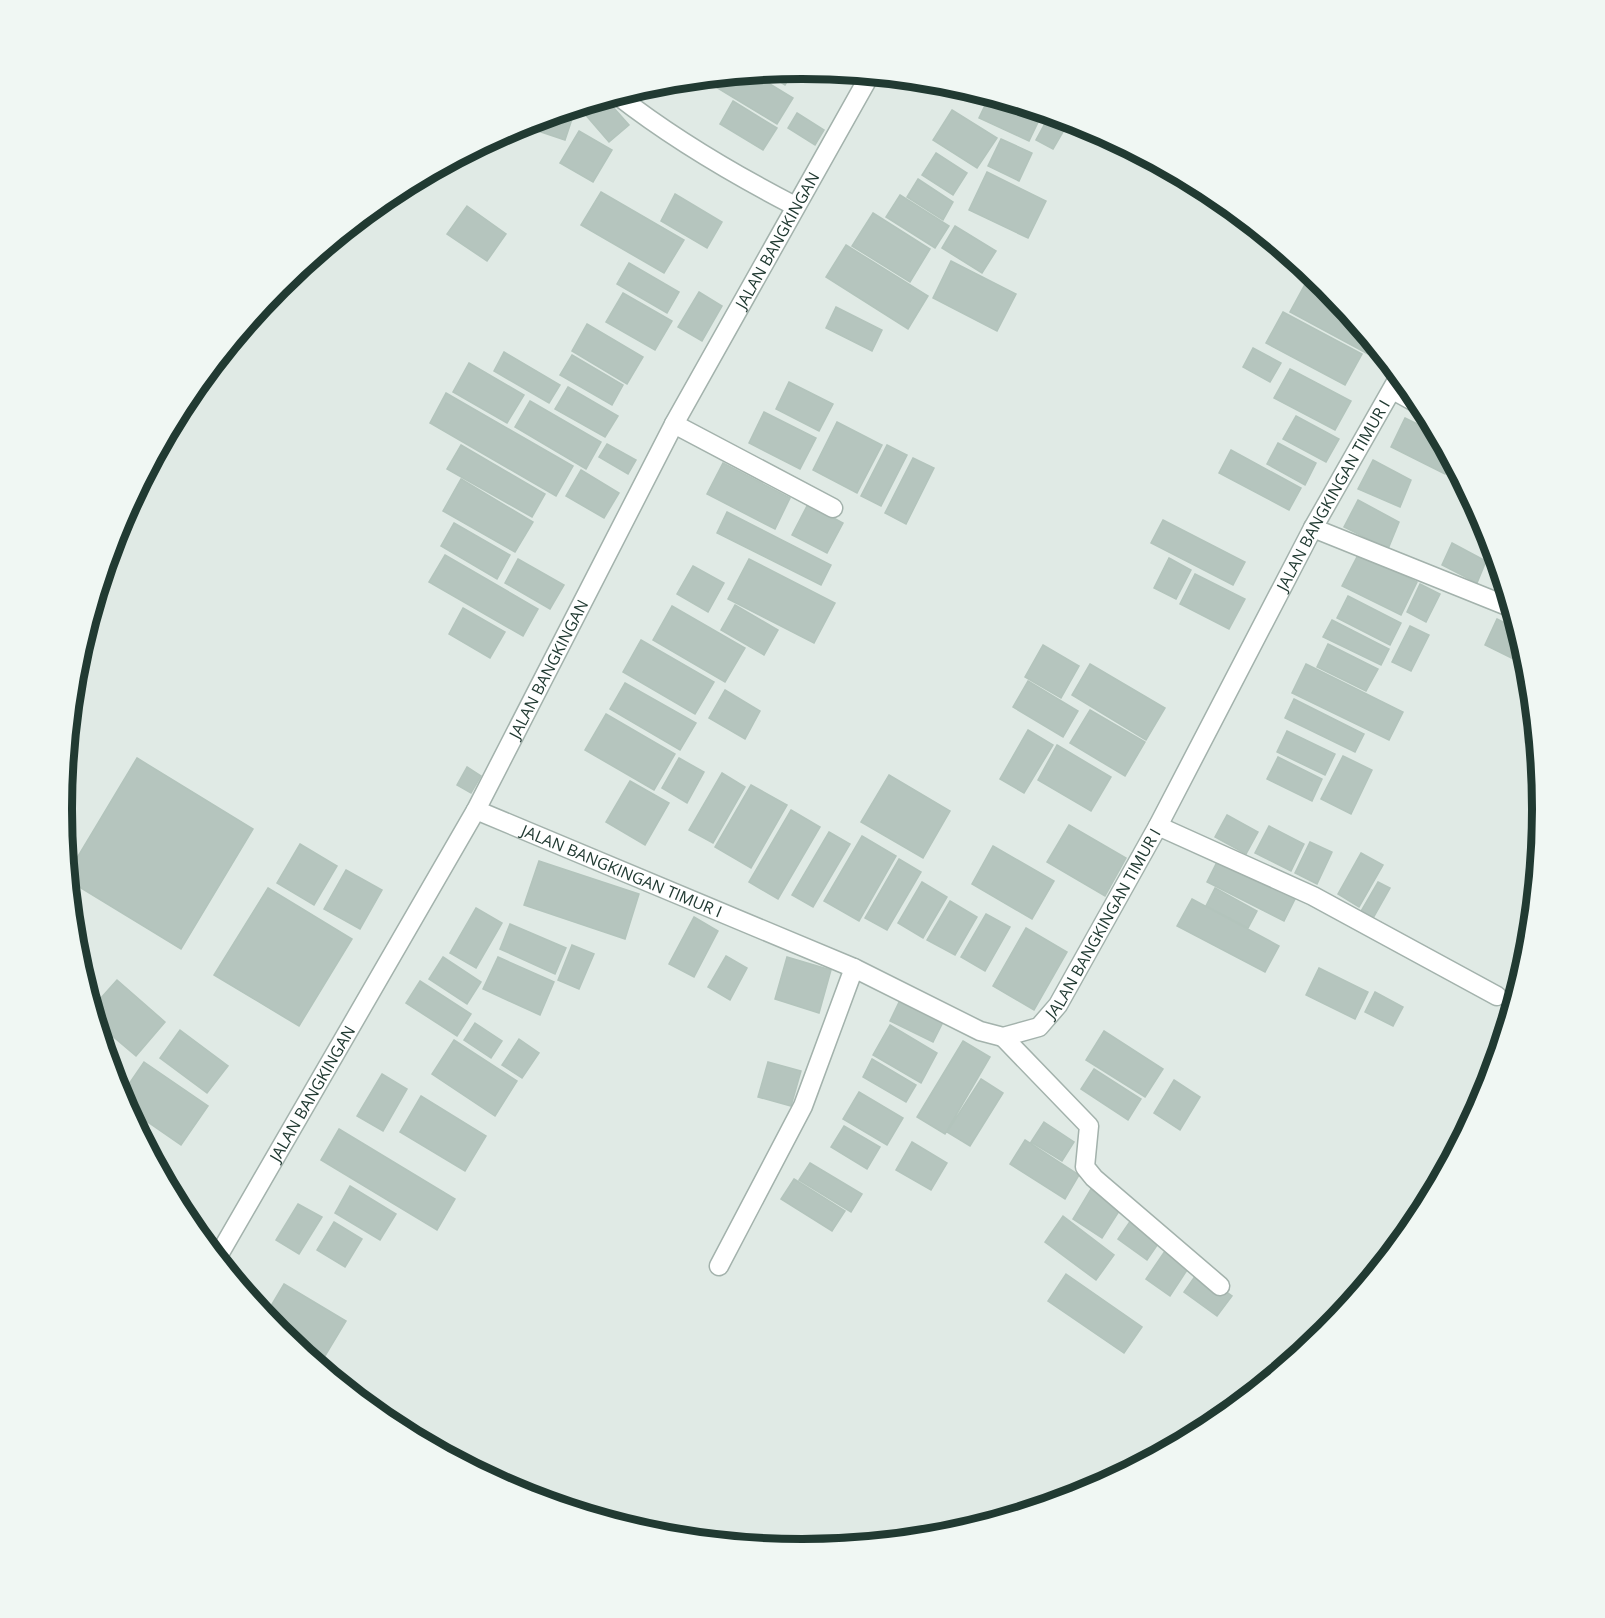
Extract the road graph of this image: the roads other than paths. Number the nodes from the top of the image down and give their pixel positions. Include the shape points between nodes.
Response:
1 (866, 82) edge
2 (625, 100) edge
3 (795, 206) junction
4 (1396, 384) edge
5 (674, 424) junction
6 (833, 508) dead end
7 (1313, 528) junction
8 (1503, 604) edge
9 (476, 810) junction
10 (1158, 826) junction
11 (854, 968) junction
12 (1497, 996) dead end
13 (1003, 1037) junction
14 (221, 1251) edge
15 (719, 1266) dead end
16 (1220, 1286) dead end

1 - 3 street, JALAN BANGKINGAN
2 - 3 street via 752,184
3 - 5 street, JALAN BANGKINGAN
4 - 7 street, JALAN BANGKINGAN TIMUR I
5 - 6 street
5 - 9 street, JALAN BANGKINGAN
7 - 8 street
7 - 10 street, JALAN BANGKINGAN TIMUR I
9 - 11 street, JALAN BANGKINGAN TIMUR I
9 - 14 street, JALAN BANGKINGAN
10 - 12 street via 1313,896
10 - 13 street, JALAN BANGKINGAN TIMUR I via 1058,1005 1039,1028
11 - 13 street, JALAN BANGKINGAN TIMUR I via 980,1031
11 - 15 street via 802,1106
13 - 16 street via 1089,1126 1085,1167 1094,1178

